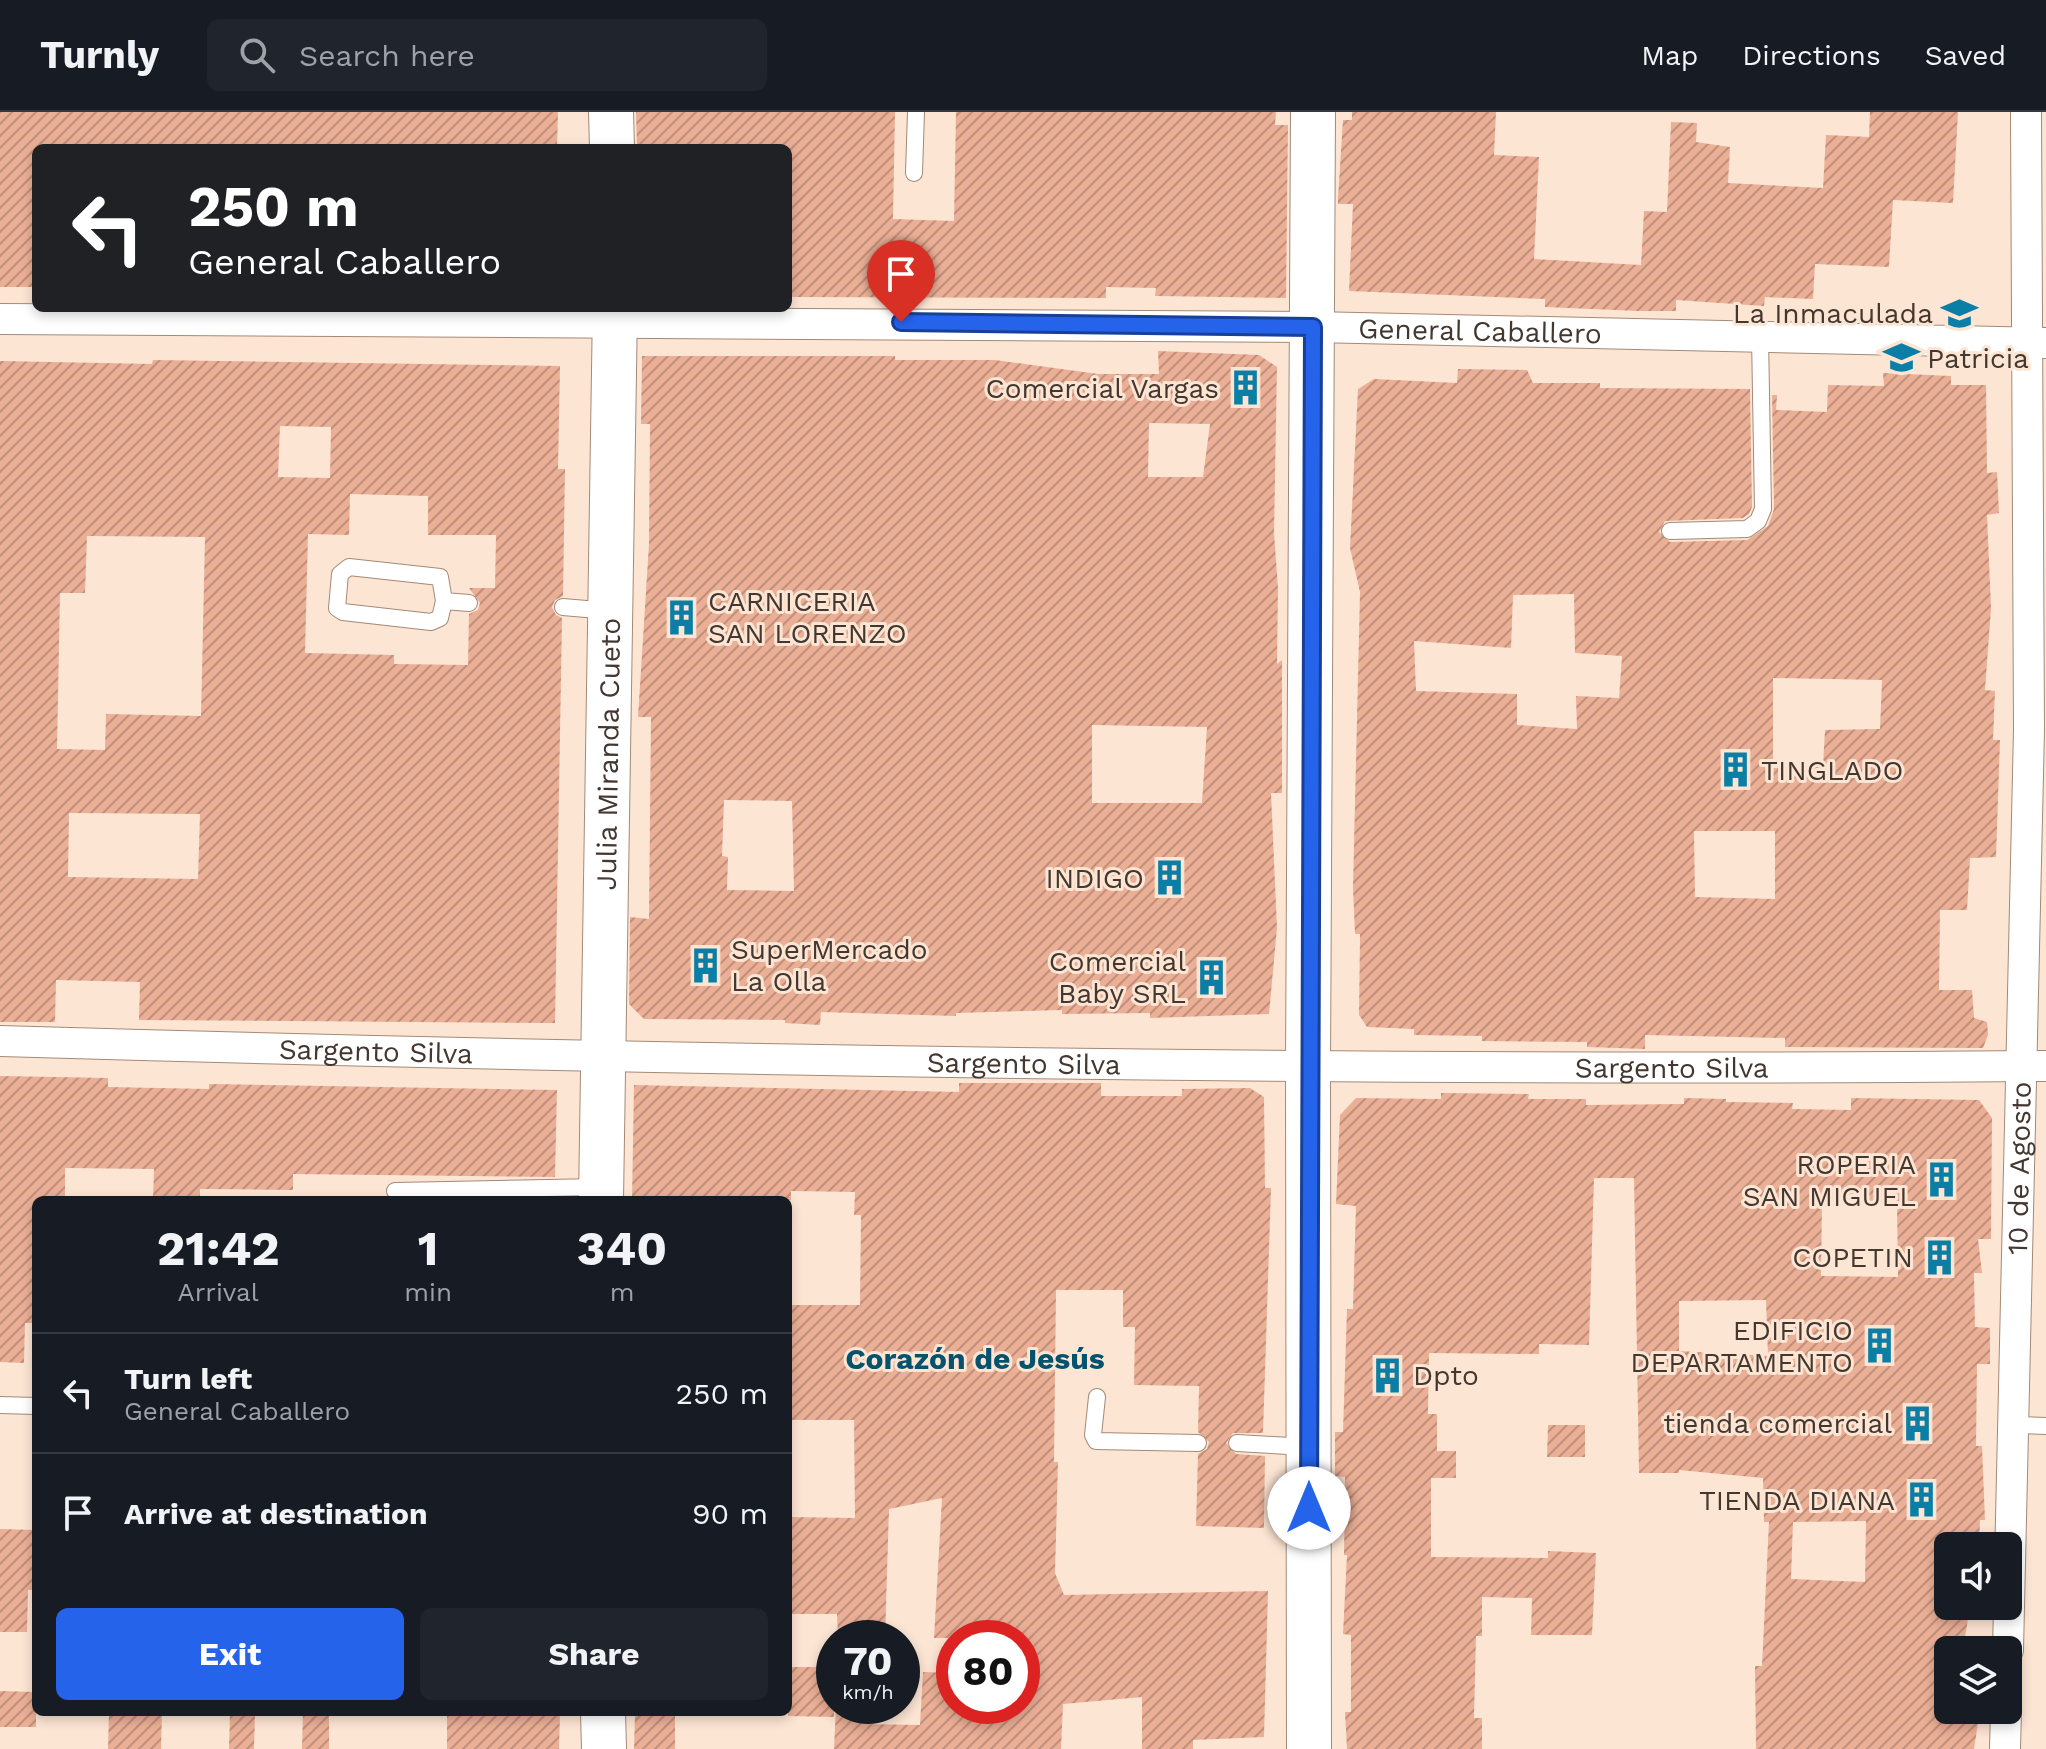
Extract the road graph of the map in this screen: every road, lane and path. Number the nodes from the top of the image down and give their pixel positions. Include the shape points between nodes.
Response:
1 (611, 112) edge
2 (916, 112) edge
3 (1313, 112) edge
4 (2026, 112) edge
5 (612, 144) edge
6 (914, 173) dead end
7 (616, 314) edge
8 (0, 319) edge
9 (1313, 327) junction
10 (1760, 336) junction
11 (2036, 343) edge
12 (1670, 531) dead end
13 (444, 601) junction
14 (469, 603) dead end
15 (563, 607) dead end
16 (611, 611) junction
17 (0, 1041) edge
18 (603, 1058) junction
19 (1308, 1066) junction
20 (2034, 1066) edge
21 (395, 1191) dead end
22 (601, 1193) edge
23 (1097, 1397) dead end
24 (0, 1405) edge
25 (32, 1406) edge
26 (2015, 1425) junction
27 (2046, 1426) edge
28 (1198, 1443) dead end
29 (1237, 1443) dead end
30 (1309, 1448) junction
31 (2008, 1636) edge
32 (603, 1716) edge
33 (2006, 1724) edge
34 (604, 1749) edge
35 (1309, 1749) edge
36 (2005, 1749) edge

1 - 5 highway
2 - 6 lane
3 - 9 highway
4 - 11 street, 10 de Agosto
7 - 8 street, General Caballero
7 - 9 street, General Caballero
7 - 16 highway, Julia Miranda Cueto
9 - 10 street, General Caballero
9 - 19 highway
10 - 11 street, General Caballero
10 - 12 lane via 1763,509 1758,521 1747,529
11 - 20 street, 10 de Agosto via 2029,730
13 - 13 lane via 440,618 431,622 348,614 337,608 340,574 349,567 436,575 443,580
13 - 14 lane
15 - 16 lane
16 - 18 highway, Julia Miranda Cueto
17 - 18 street, Sargento Silva
18 - 19 street, Sargento Silva
18 - 22 highway, Julia Miranda Cueto
19 - 20 street, Sargento Silva
19 - 30 highway
20 - 26 street, 10 de Agosto
21 - 22 lane
23 - 28 lane via 1096,1441
24 - 25 lane
26 - 27 lane
26 - 31 street, 10 de Agosto
29 - 30 lane
30 - 35 highway
32 - 34 highway
33 - 36 street

